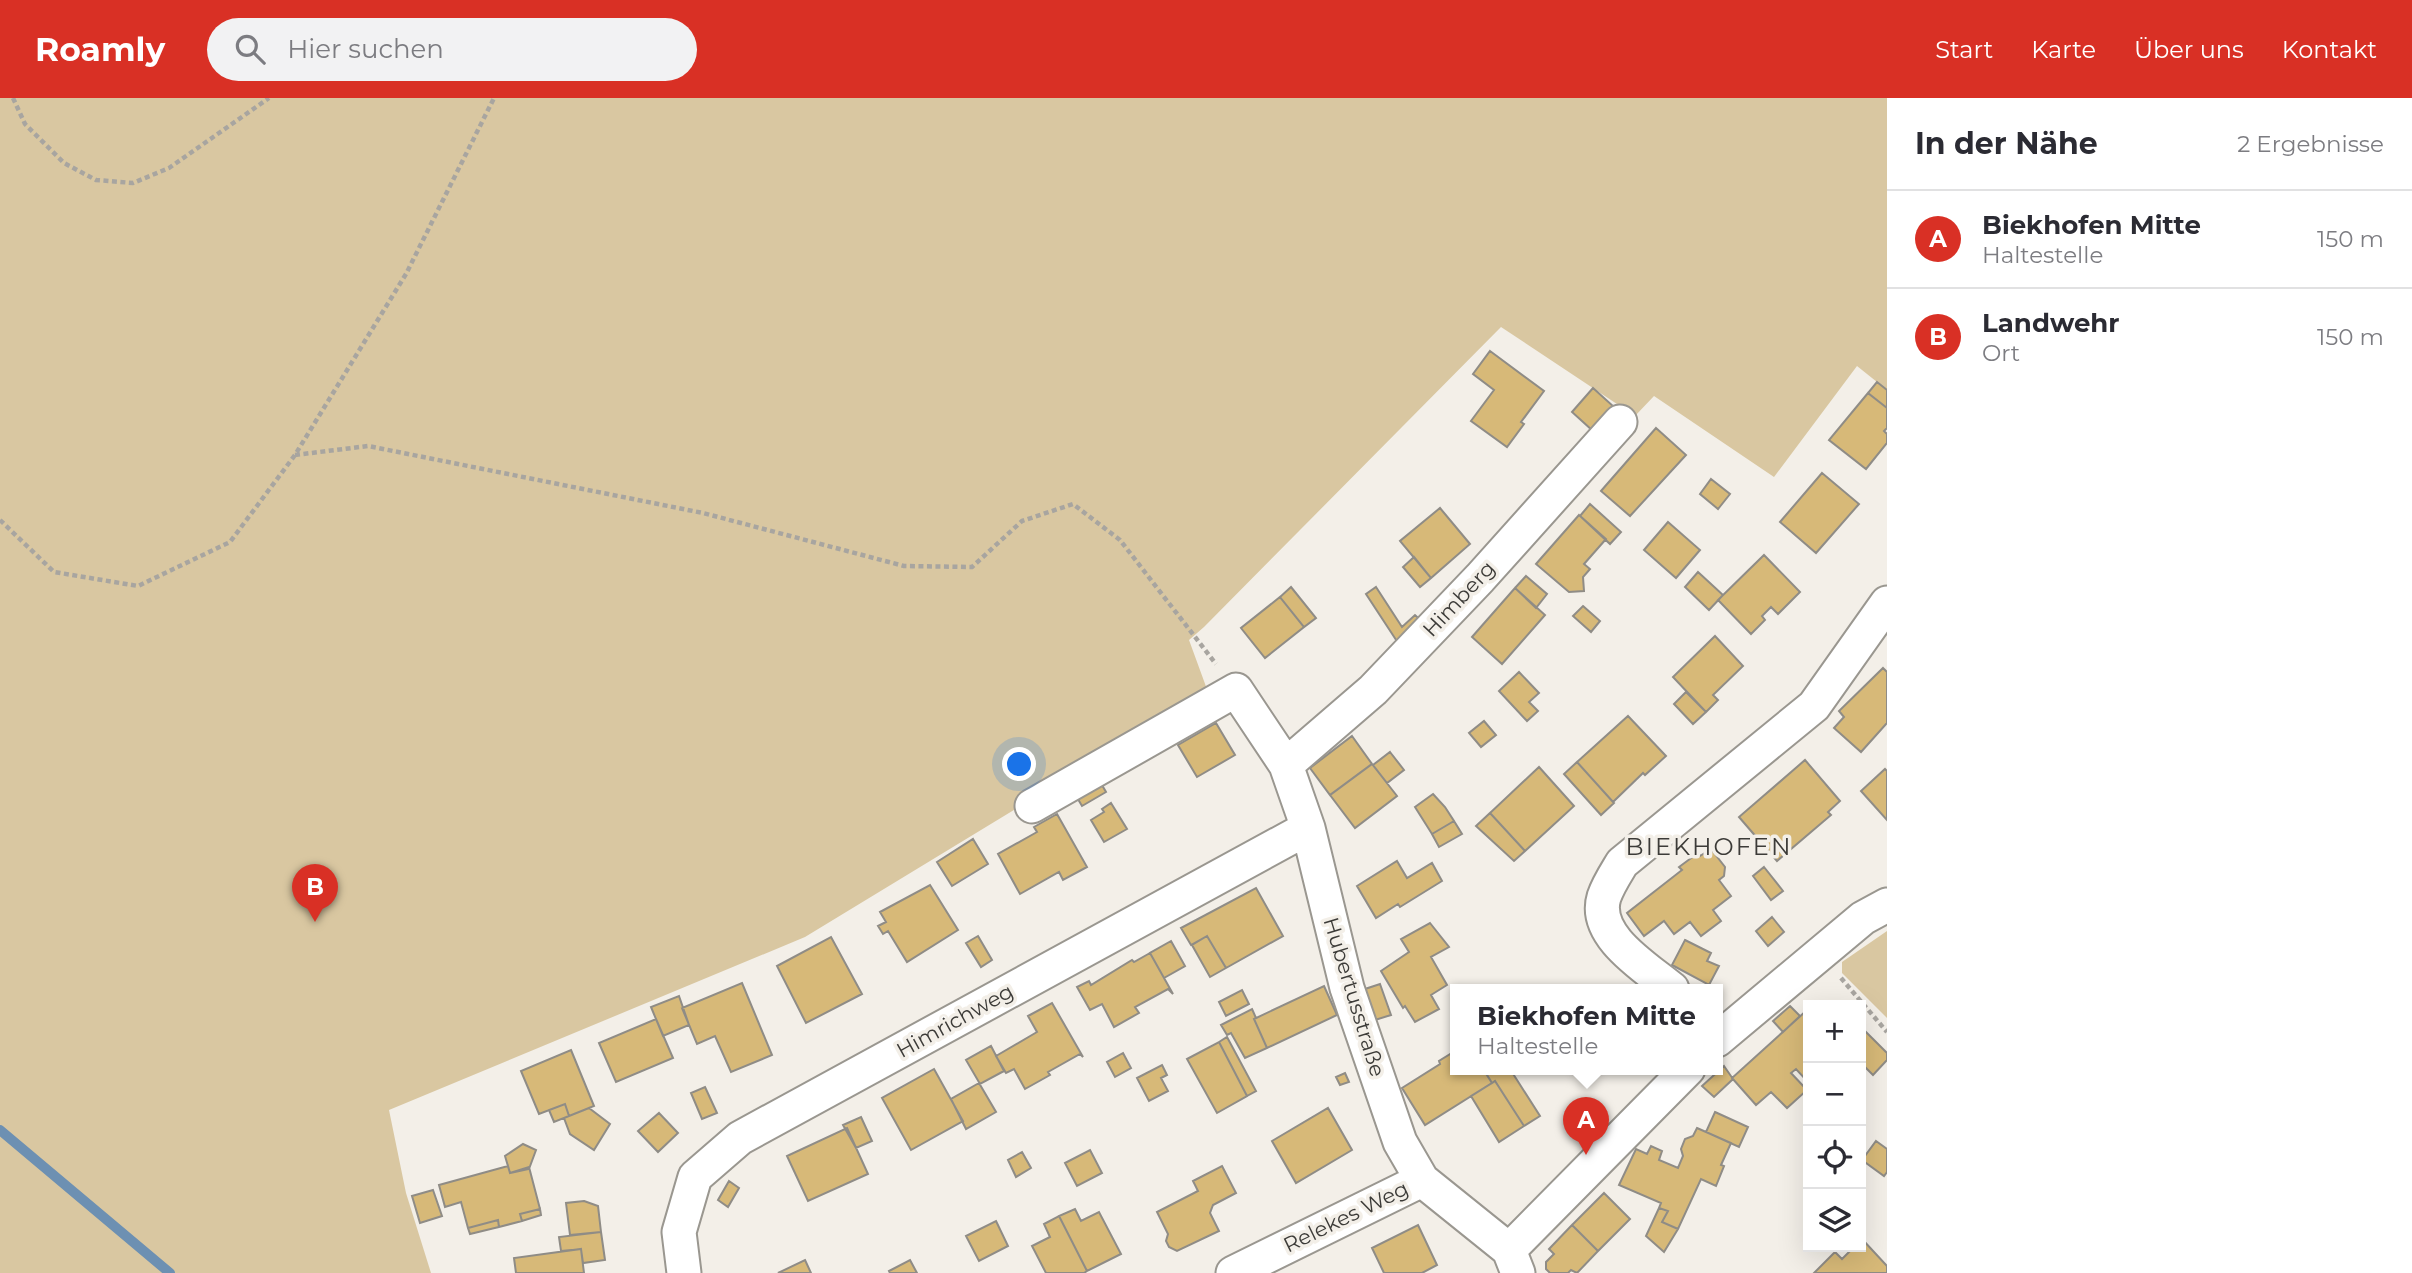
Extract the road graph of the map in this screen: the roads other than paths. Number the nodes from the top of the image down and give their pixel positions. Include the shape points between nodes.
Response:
1 (1620, 422) dead end
2 (1887, 603) edge
3 (1286, 765) junction
4 (1032, 806) dead end
5 (1308, 828) junction
6 (1887, 905) edge
7 (1666, 984) edge
8 (1723, 1031) edge
9 (1683, 1075) edge
10 (1422, 1180) junction
11 (1514, 1261) edge
12 (684, 1273) edge
13 (1233, 1273) edge

1 - 3 street, Himberg via 1373,691
2 - 7 street via 1814,706 1622,863 1604,898 1604,920 1613,940
3 - 4 street, Hubertusstraße via 1236,690
3 - 5 street, Hubertusstraße
5 - 10 street, Hubertusstraße via 1347,988 1400,1142
5 - 12 street, Himrichweg via 740,1138 695,1177 679,1232
6 - 8 street
9 - 11 street
10 - 11 street, Hubertusstraße
10 - 13 street, Relekes Weg

